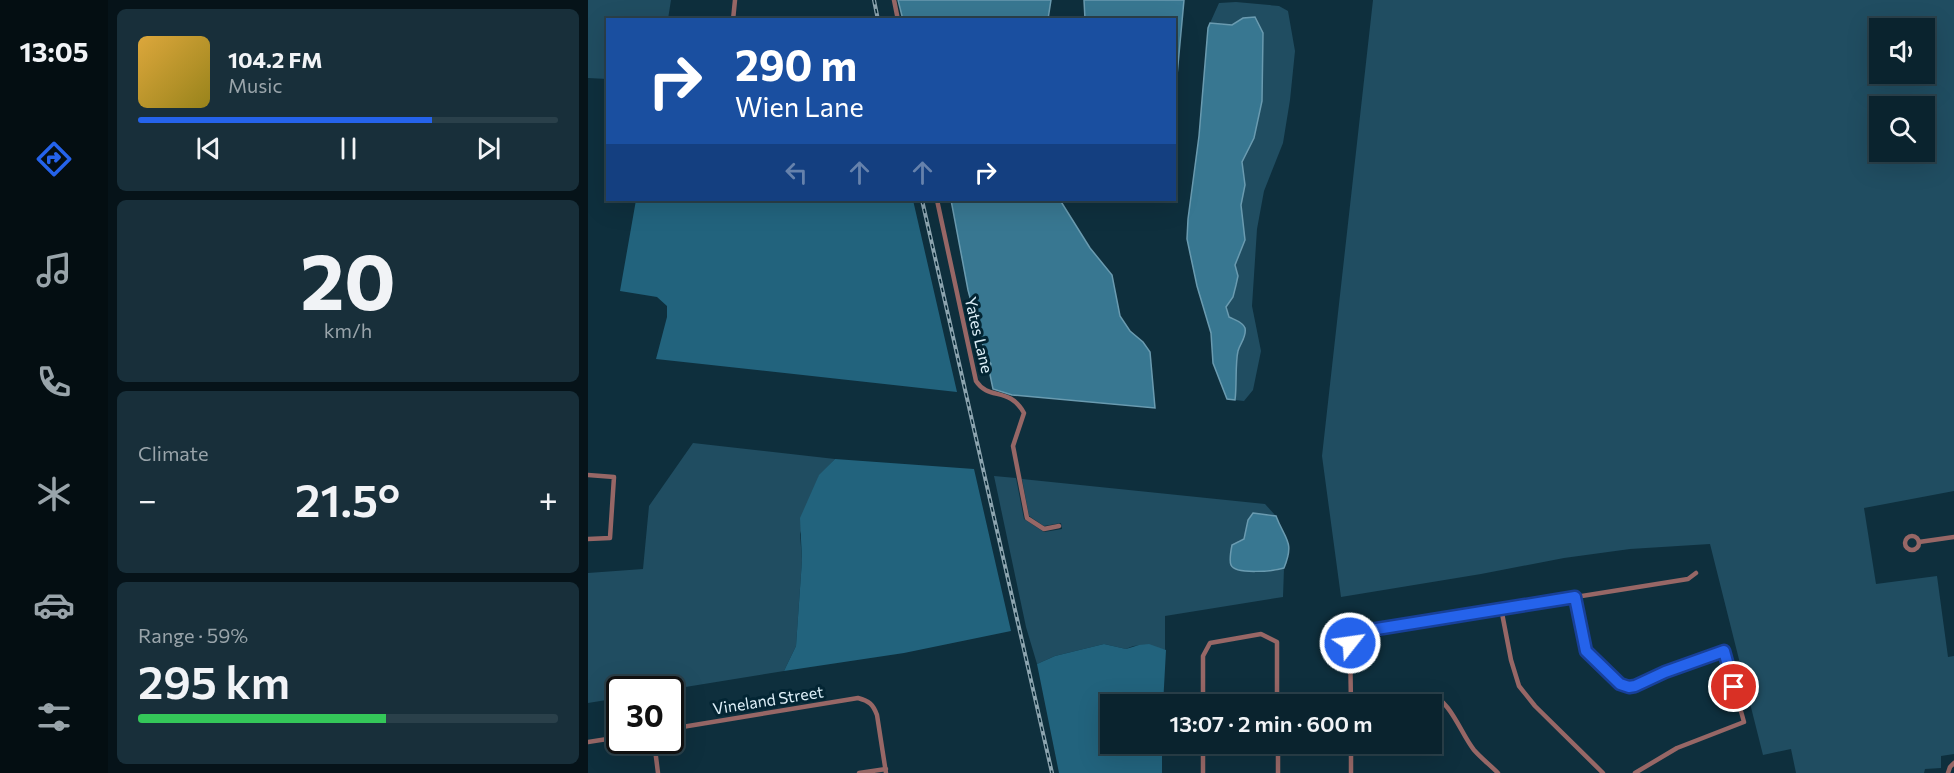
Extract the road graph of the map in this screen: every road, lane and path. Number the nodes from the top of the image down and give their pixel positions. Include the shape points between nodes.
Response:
1 (735, 0) edge
2 (894, 0) edge
3 (733, 18) edge
4 (898, 18) edge
5 (937, 201) edge
6 (588, 475) edge
7 (1059, 526) dead end
8 (1954, 537) edge
9 (588, 539) edge
10 (1919, 542) dead end
11 (1695, 573) dead end
12 (1575, 597) junction
13 (1501, 608) junction
14 (1203, 694) edge
15 (1277, 694) edge
16 (1351, 694) edge
17 (1442, 701) edge
18 (684, 727) edge
19 (606, 739) edge
20 (588, 742) edge
21 (656, 754) edge
22 (1203, 754) edge
23 (1278, 754) edge
24 (1351, 754) edge
25 (1954, 763) edge
26 (886, 771) edge
27 (658, 773) edge
28 (859, 773) edge
29 (1203, 773) edge
30 (1278, 773) edge
31 (1351, 773) edge
32 (1498, 773) edge
33 (1603, 773) edge
34 (1635, 773) edge
35 (1948, 773) edge

1 - 3 street
2 - 4 street
5 - 7 street, Yates Lane via 976,381 987,392 1014,400 1024,413 1013,446 1027,519 1044,529
6 - 9 street via 614,477 610,538
8 - 10 street
11 - 12 street via 1688,579
12 - 13 street
12 - 34 street via 1586,651 1620,684 1635,686 1724,651 1744,722 1677,747
13 - 16 street via 1358,632 1350,643
13 - 33 street via 1519,686
14 - 15 street via 1203,656 1210,643 1261,634 1277,642
17 - 32 street via 1474,750
18 - 26 street, Vineland Street via 858,698 874,707
19 - 20 street
21 - 27 street
22 - 29 street
23 - 30 street
24 - 31 street
25 - 35 street
26 - 28 street

